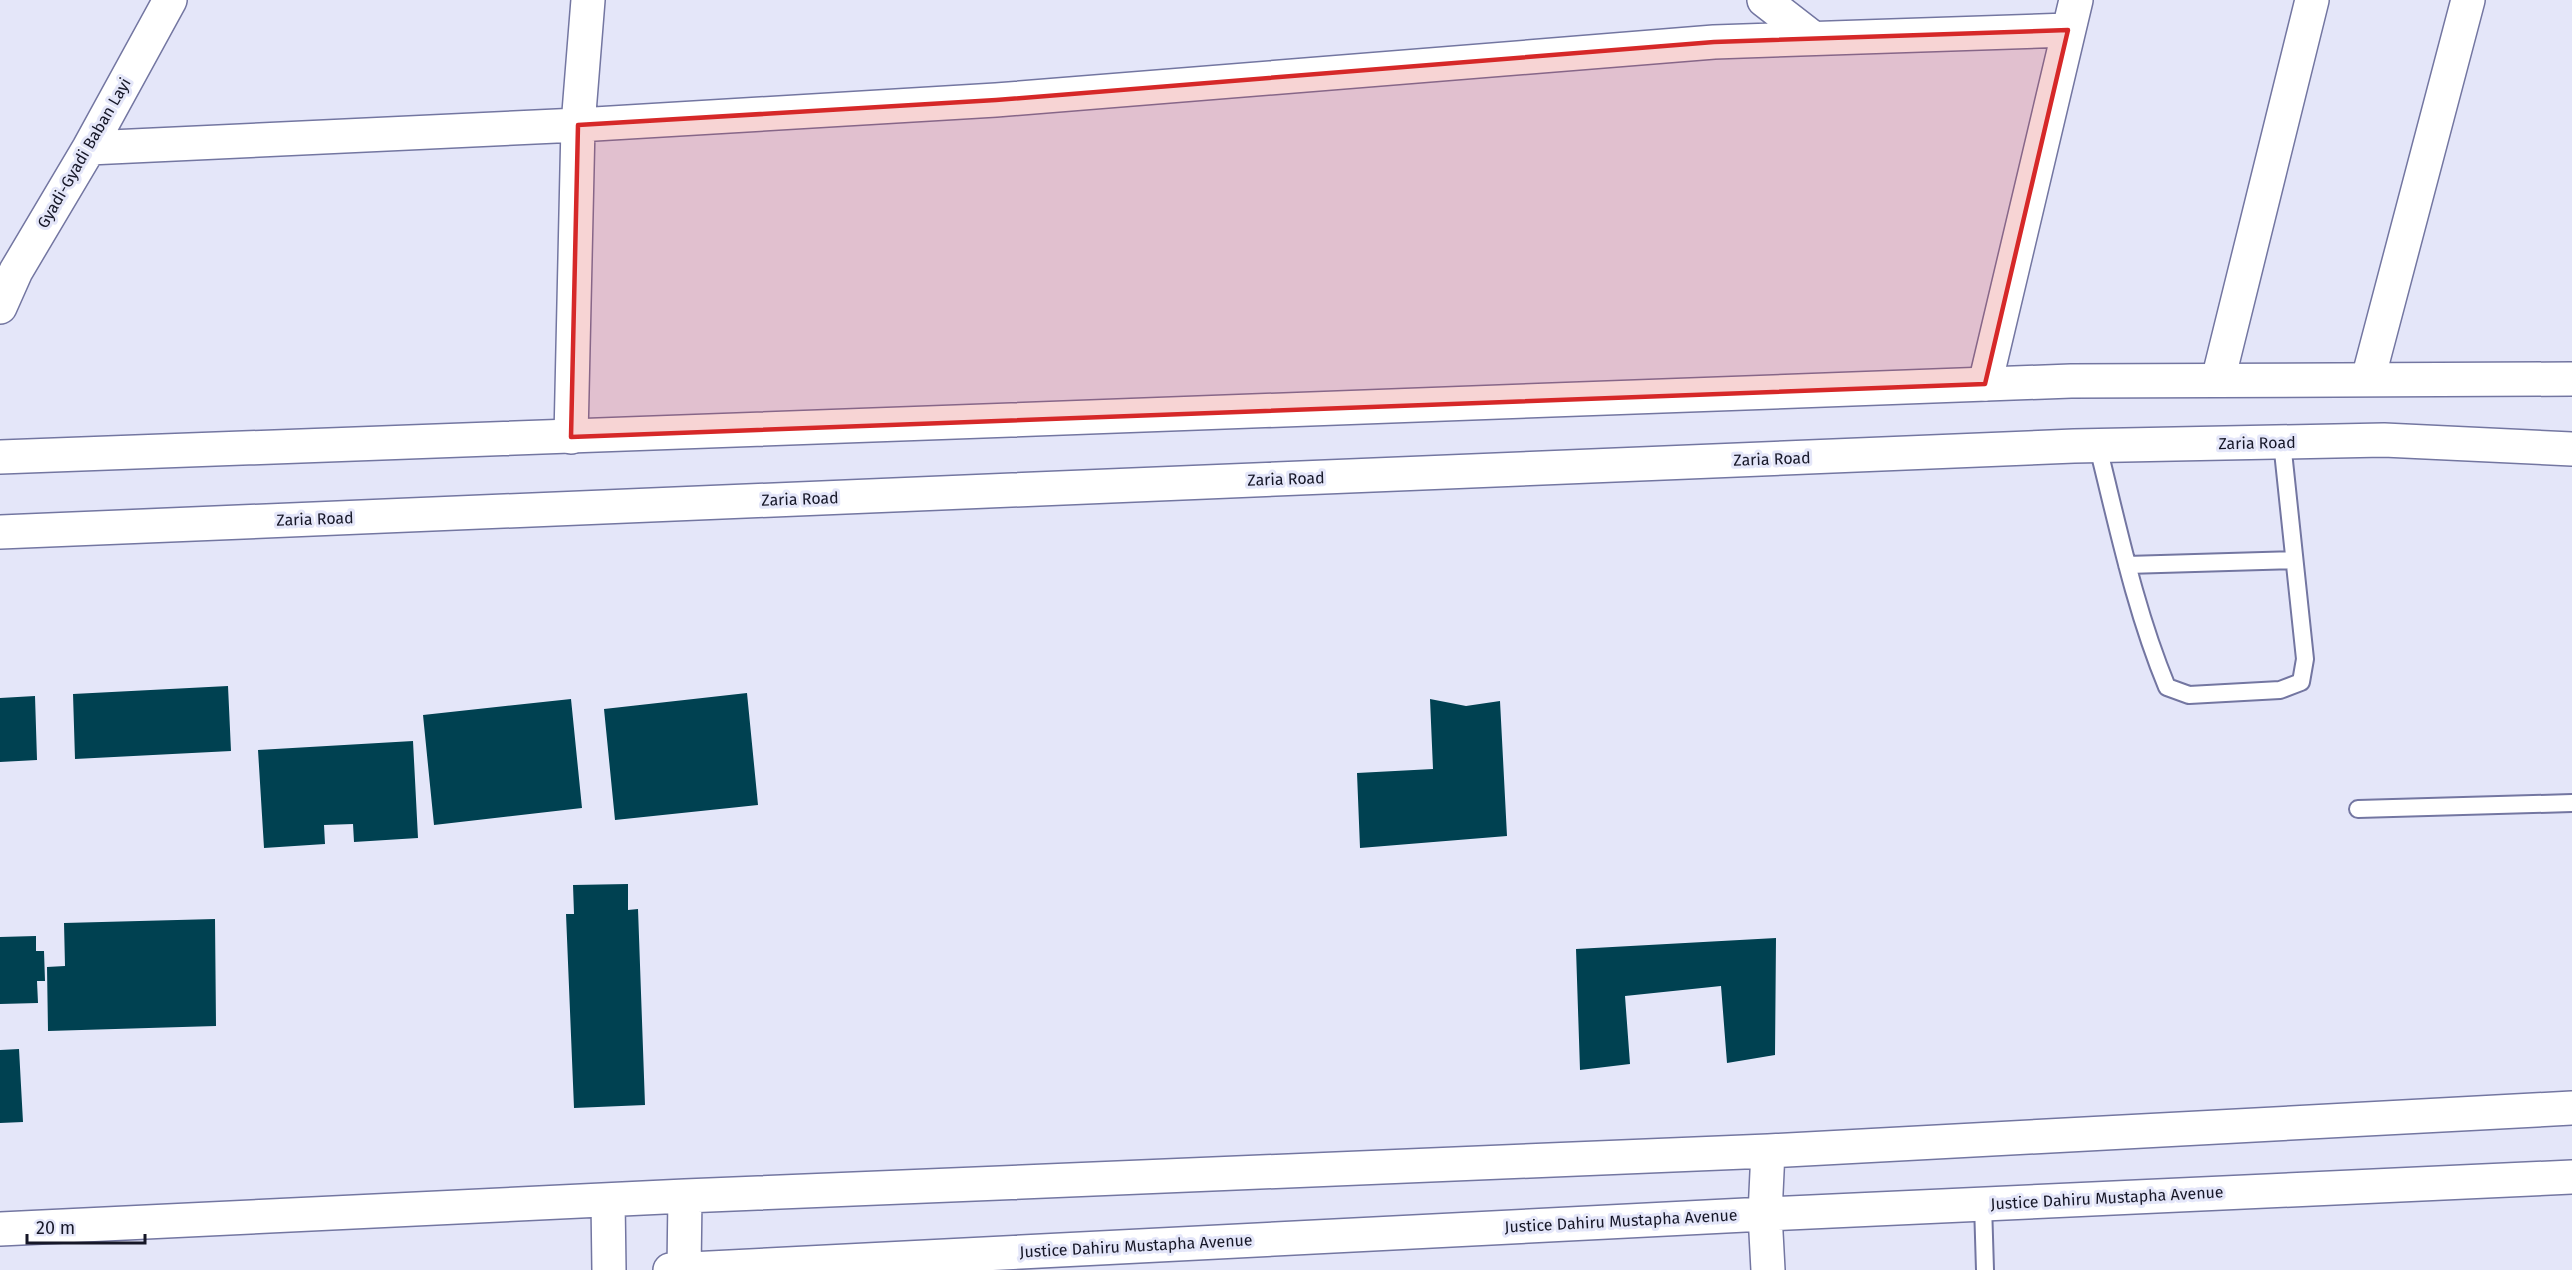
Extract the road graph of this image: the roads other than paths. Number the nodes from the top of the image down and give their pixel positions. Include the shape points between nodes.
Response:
1 (170, 0) edge
2 (588, 0) edge
3 (1764, 0) edge
4 (2312, 0) edge
5 (2468, 0) edge
6 (2072, 15) edge
7 (1813, 38) junction
8 (578, 125) junction
9 (89, 148) junction
10 (0, 307) edge
11 (2368, 379) junction
12 (2572, 379) edge
13 (2218, 380) junction
14 (1985, 384) junction
15 (572, 436) junction
16 (2282, 442) junction
17 (2098, 447) junction
18 (2572, 449) edge
19 (0, 458) edge
20 (0, 531) edge
21 (2294, 560) junction
22 (2127, 565) junction
23 (2572, 803) edge
24 (2358, 809) dead end
25 (2572, 1108) edge
26 (1768, 1151) junction
27 (2572, 1177) edge
28 (685, 1196) junction
29 (608, 1200) junction
30 (1983, 1204) junction
31 (1765, 1214) junction
32 (0, 1229) edge
33 (609, 1270) edge
34 (680, 1270) edge
35 (1768, 1270) edge
36 (1985, 1270) edge

1 - 9 main road, Gyadi-Gyadi Baban Layi
2 - 8 main road
3 - 7 main road
4 - 13 main road
5 - 11 main road
6 - 7 main road
6 - 14 main road
7 - 8 main road via 1714,42 996,99
8 - 9 main road
8 - 15 main road
9 - 10 main road, Gyadi-Gyadi Baban Layi via 16,271
11 - 12 main road
11 - 13 main road
13 - 14 main road
14 - 15 main road
15 - 19 main road
16 - 17 main road, Zaria Road
16 - 18 main road, Zaria Road via 2384,440
16 - 21 lane
17 - 20 main road, Zaria Road
17 - 22 lane
21 - 22 lane
21 - 22 lane via 2305,658 2301,682 2280,690 2189,695 2167,687
23 - 24 lane
25 - 26 main road
26 - 28 main road
26 - 31 main road
27 - 30 main road, Justice Dahiru Mustapha Avenue
28 - 29 main road
28 - 34 main road
29 - 32 main road
29 - 33 main road
30 - 31 main road, Justice Dahiru Mustapha Avenue
30 - 36 lane
31 - 34 main road, Justice Dahiru Mustapha Avenue
31 - 35 main road

